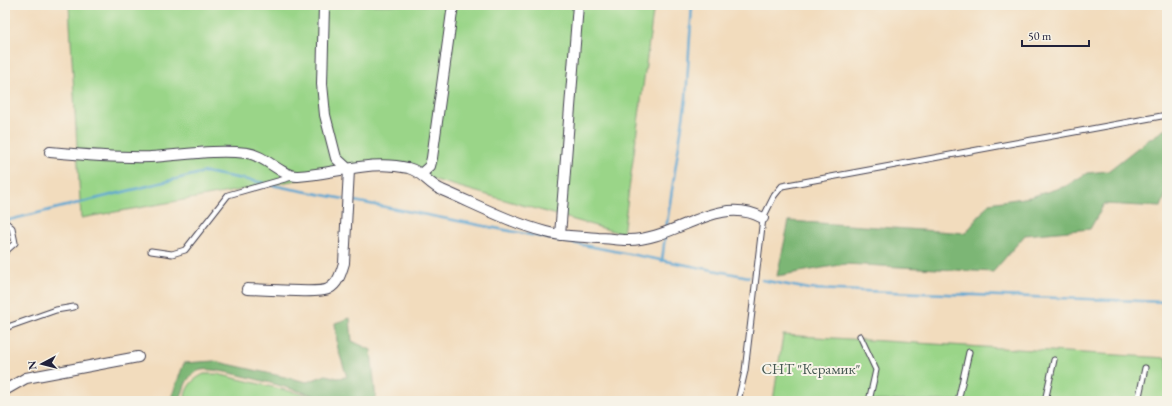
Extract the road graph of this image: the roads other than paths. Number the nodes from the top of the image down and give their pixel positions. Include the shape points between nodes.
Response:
1 (324, 5) edge
2 (453, 5) edge
3 (578, 5) edge
4 (1167, 115) edge
5 (50, 152) dead end
6 (349, 170) junction
7 (421, 174) junction
8 (295, 176) junction
9 (763, 218) junction
10 (5, 222) edge
11 (560, 234) junction
12 (151, 251) dead end
13 (5, 252) edge
14 (247, 288) dead end
15 (74, 307) dead end
16 (5, 328) edge
17 (860, 336) dead end
18 (969, 352) dead end
19 (138, 357) dead end
20 (1054, 360) dead end
21 (1145, 368) dead end
22 (5, 390) edge
23 (738, 401) edge
24 (869, 401) edge
25 (958, 401) edge
26 (1045, 401) edge
27 (1138, 401) edge

1 - 6 street via 322,84 325,115 336,158
2 - 7 street via 432,158 430,166
3 - 11 street
4 - 9 lane via 782,186
5 - 8 street via 149,157 249,153
6 - 7 street via 380,165 409,168
6 - 8 street
6 - 14 street via 344,263 335,284 322,291
7 - 11 street via 438,188 535,229
8 - 12 lane via 228,195 185,250 172,254
9 - 11 street via 741,210 727,210 655,235 627,240
9 - 23 lane via 745,371
10 - 13 lane via 12,228 15,243
15 - 16 lane via 56,310
17 - 24 lane via 876,370
18 - 25 lane
19 - 22 street via 26,378
20 - 26 lane
21 - 27 lane

